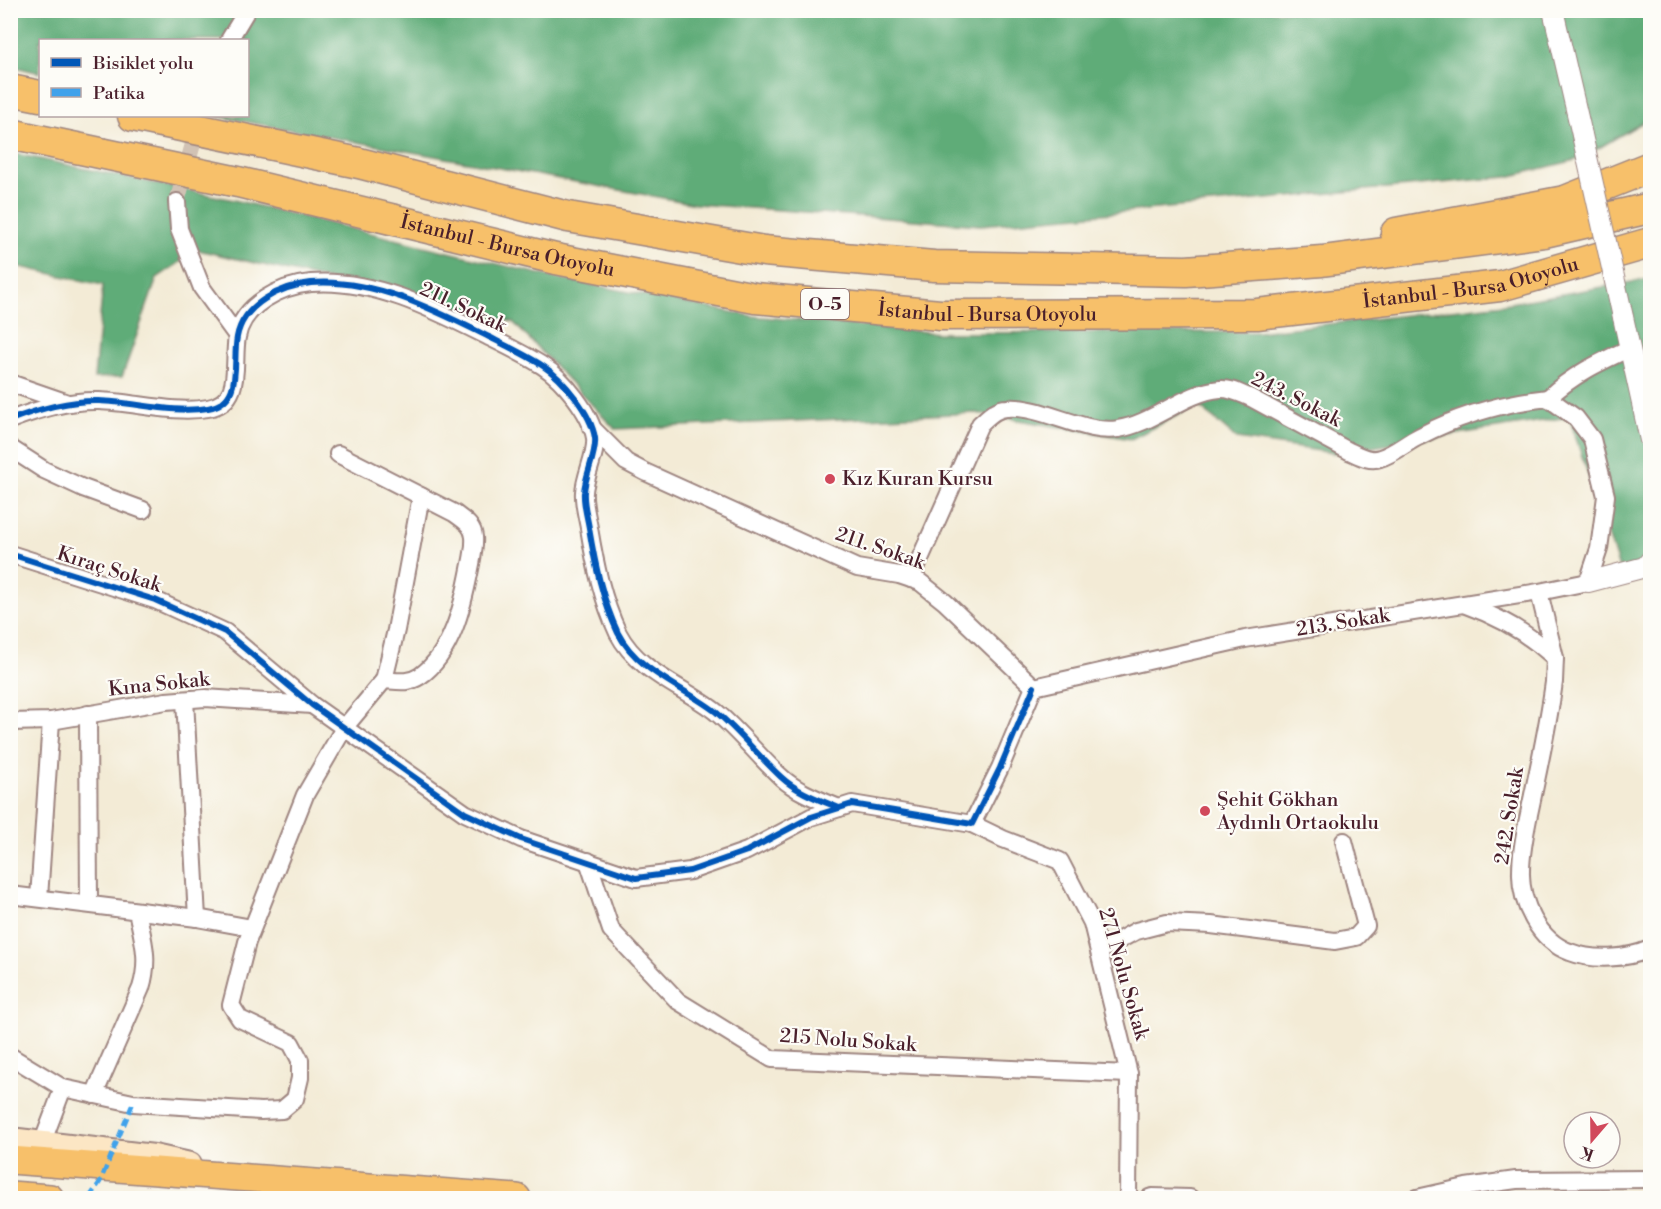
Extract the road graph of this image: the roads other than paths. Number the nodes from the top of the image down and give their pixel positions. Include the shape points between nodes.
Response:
1 (247, 10) edge
2 (1553, 10) edge
3 (230, 39) edge
4 (10, 90) edge
5 (39, 96) edge
6 (138, 117) edge
7 (10, 134) edge
8 (1650, 167) edge
9 (177, 202) tunnel mouth
10 (1650, 208) edge
11 (1650, 243) edge
12 (1650, 257) edge
13 (934, 266) junction
14 (1500, 286) junction
15 (237, 336) junction
16 (1630, 348) junction
17 (10, 383) edge
18 (1548, 398) junction
19 (68, 403) junction
20 (10, 420) edge
21 (591, 427) junction
22 (1650, 440) edge
23 (10, 448) edge
24 (338, 454) dead end
25 (421, 496) junction
26 (143, 510) dead end
27 (10, 554) edge
28 (1650, 561) edge
29 (911, 579) junction
30 (1588, 582) junction
31 (1539, 592) junction
32 (1462, 604) junction
33 (1555, 658) junction
34 (384, 680) junction
35 (1034, 687) junction
36 (185, 700) junction
37 (312, 705) junction
38 (88, 714) junction
39 (51, 721) junction
40 (10, 722) edge
41 (344, 728) junction
42 (839, 808) junction
43 (972, 824) junction
44 (1344, 841) dead end
45 (588, 861) junction
46 (10, 895) edge
47 (39, 898) junction
48 (89, 904) junction
49 (137, 911) junction
50 (197, 918) junction
51 (252, 928) junction
52 (1650, 949) edge
53 (1099, 951) junction
54 (10, 1056) edge
55 (1129, 1074) junction
56 (63, 1088) junction
57 (94, 1095) junction
58 (10, 1139) edge
59 (43, 1142) junction
60 (10, 1160) edge
61 (256, 1178) junction
62 (1650, 1179) edge
63 (10, 1195) edge
64 (50, 1198) edge
65 (517, 1198) edge
66 (1128, 1198) edge
67 (1149, 1198) edge
68 (1190, 1198) edge
69 (1417, 1198) edge

1 - 3 street
2 - 16 street, bridge
4 - 5 highway
6 - 13 highway, İstanbul - Bursa Otoyolu via 359,162 568,217 764,251
7 - 14 highway, İstanbul - Bursa Otoyolu / O-5 via 238,182 556,259 755,298 940,315 1257,314
8 - 13 highway via 1565,201 1346,243 1149,258
9 - 15 street via 179,229 202,288
10 - 13 highway, İstanbul - Bursa Otoyolu via 1545,232 1322,261 1186,271
11 - 14 highway, İstanbul - Bursa Otoyolu / O-5
12 - 14 highway
15 - 19 street, 211. Sokak via 233,390 223,403 183,409 98,400
15 - 21 street, 211. Sokak via 244,319 259,302 309,283 340,284 401,297 545,367 573,395
16 - 18 street via 1566,381
16 - 22 street
17 - 19 street
18 - 29 street, 243. Sokak via 1515,401 1458,418 1378,459 1366,458 1251,398 1222,389 1118,429 1101,429 1005,408 980,424
18 - 30 street via 1576,418 1592,439 1606,496 1599,549
19 - 20 street, 211. Sokak
21 - 29 street, 211. Sokak via 626,462 645,472 857,567
21 - 42 street via 596,440 584,494 597,572 620,637 641,661 737,730 782,779
23 - 26 street via 44,470
24 - 25 street
25 - 34 street
25 - 34 street via 470,525 473,554 456,626 436,660 420,676 407,682
27 - 37 street, Kıraç Sokak via 155,600 225,632
28 - 30 street, 213. Sokak via 1645,567
29 - 35 street, 211. Sokak via 945,602
30 - 31 street, 213. Sokak
31 - 32 street, 213. Sokak
31 - 33 street, 242. Sokak
32 - 33 street via 1514,626
32 - 35 street, 213. Sokak via 1245,639
33 - 52 street, 242. Sokak via 1550,713 1525,836 1521,873 1526,907 1557,948 1582,957 1612,957
34 - 41 street
35 - 43 street
36 - 37 street, Kına Sokak
36 - 38 street, Kına Sokak
36 - 50 street
37 - 41 street, Kıraç Sokak
38 - 39 street, Kına Sokak
38 - 48 street
39 - 40 street, Kına Sokak
39 - 47 street
41 - 45 street, Kıraç Sokak via 465,813 521,839
41 - 51 street via 305,795
42 - 43 street, 271 Nolu Sokak via 852,804
42 - 45 street, Kıraç Sokak via 812,817 747,851 690,871 636,878
43 - 53 street, 271 Nolu Sokak via 1060,861 1092,923
44 - 53 street via 1365,926 1356,938 1335,941 1167,923 1136,931
45 - 55 street, 215 Nolu Sokak via 611,930 678,1000 772,1059
46 - 47 street
47 - 48 street
48 - 49 street
49 - 50 street
49 - 57 street via 147,962 145,977
50 - 51 street
51 - 57 street via 231,1005 240,1019 291,1043 300,1060 295,1099 282,1110 261,1111 133,1103
53 - 55 street, 271 Nolu Sokak
54 - 56 street
55 - 66 street, 271 Nolu Sokak
56 - 57 street
56 - 59 street
58 - 59 main road
59 - 61 main road via 154,1156
60 - 61 highway
61 - 65 highway
62 - 69 street via 1516,1180
63 - 64 highway
67 - 68 street

